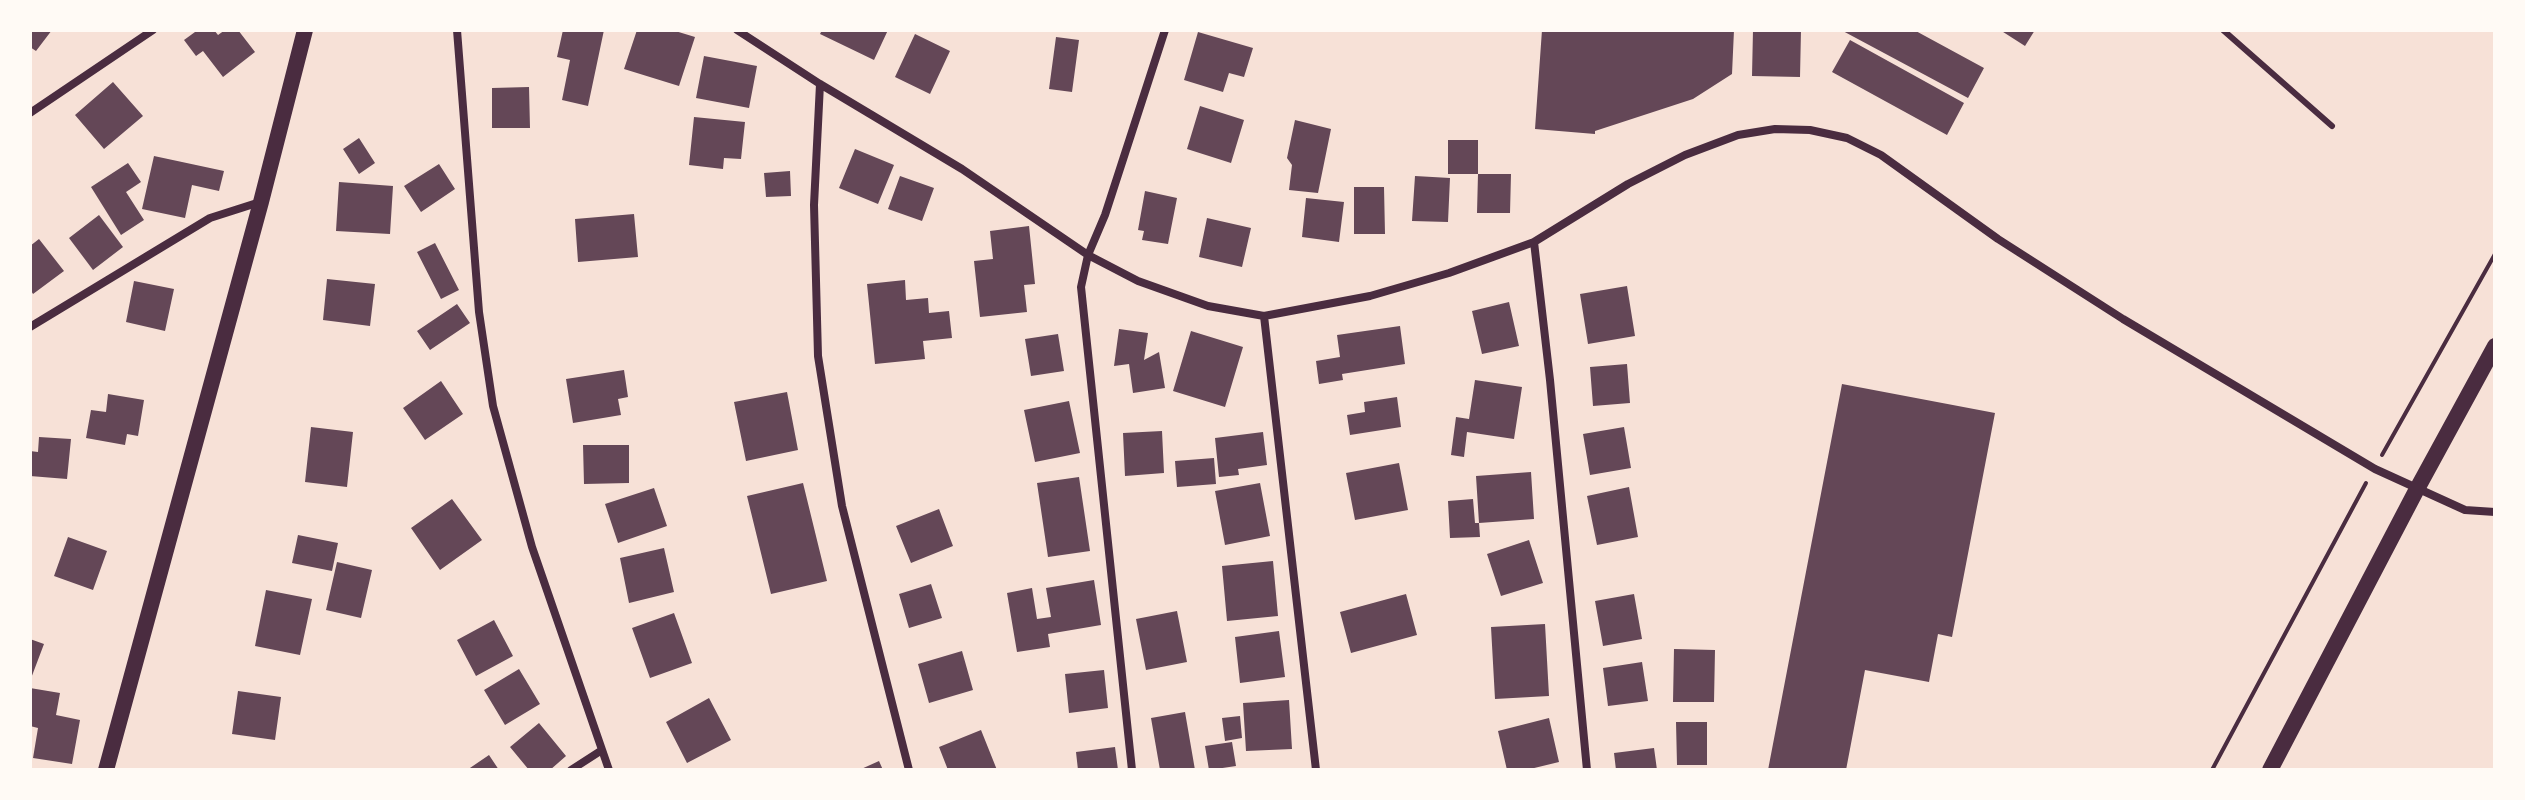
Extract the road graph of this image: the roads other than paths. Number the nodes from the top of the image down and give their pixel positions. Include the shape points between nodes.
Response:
1 (153, 30) edge
2 (305, 30) edge
3 (457, 30) edge
4 (737, 30) edge
5 (1165, 30) edge
6 (2223, 30) edge
7 (820, 84) junction
8 (30, 113) edge
9 (2332, 126) dead end
10 (261, 202) junction
11 (1534, 242) junction
12 (1088, 255) junction
13 (1264, 316) junction
14 (30, 327) edge
15 (2495, 346) edge
16 (2417, 489) junction
17 (2495, 512) edge
18 (602, 750) junction
19 (106, 770) edge
20 (571, 770) edge
21 (609, 770) edge
22 (909, 770) edge
23 (1132, 770) edge
24 (1316, 770) edge
25 (1587, 770) edge
26 (2270, 770) edge

1 - 8 street
2 - 10 main road
3 - 18 street via 479,312 493,406 532,547
4 - 7 street
5 - 12 street
6 - 9 lane
7 - 12 street via 962,169
7 - 22 street via 814,205 818,356 842,506
10 - 14 street via 210,218
10 - 19 main road
11 - 13 street via 1370,296
11 - 16 street via 1628,184 1738,135 1775,129 1847,138 1881,155 2123,319
11 - 25 street
12 - 13 street via 1138,281 1208,306
12 - 23 street via 1081,287
13 - 24 street
15 - 16 main road
16 - 17 street via 2465,510
16 - 26 main road
18 - 20 street
18 - 21 street

